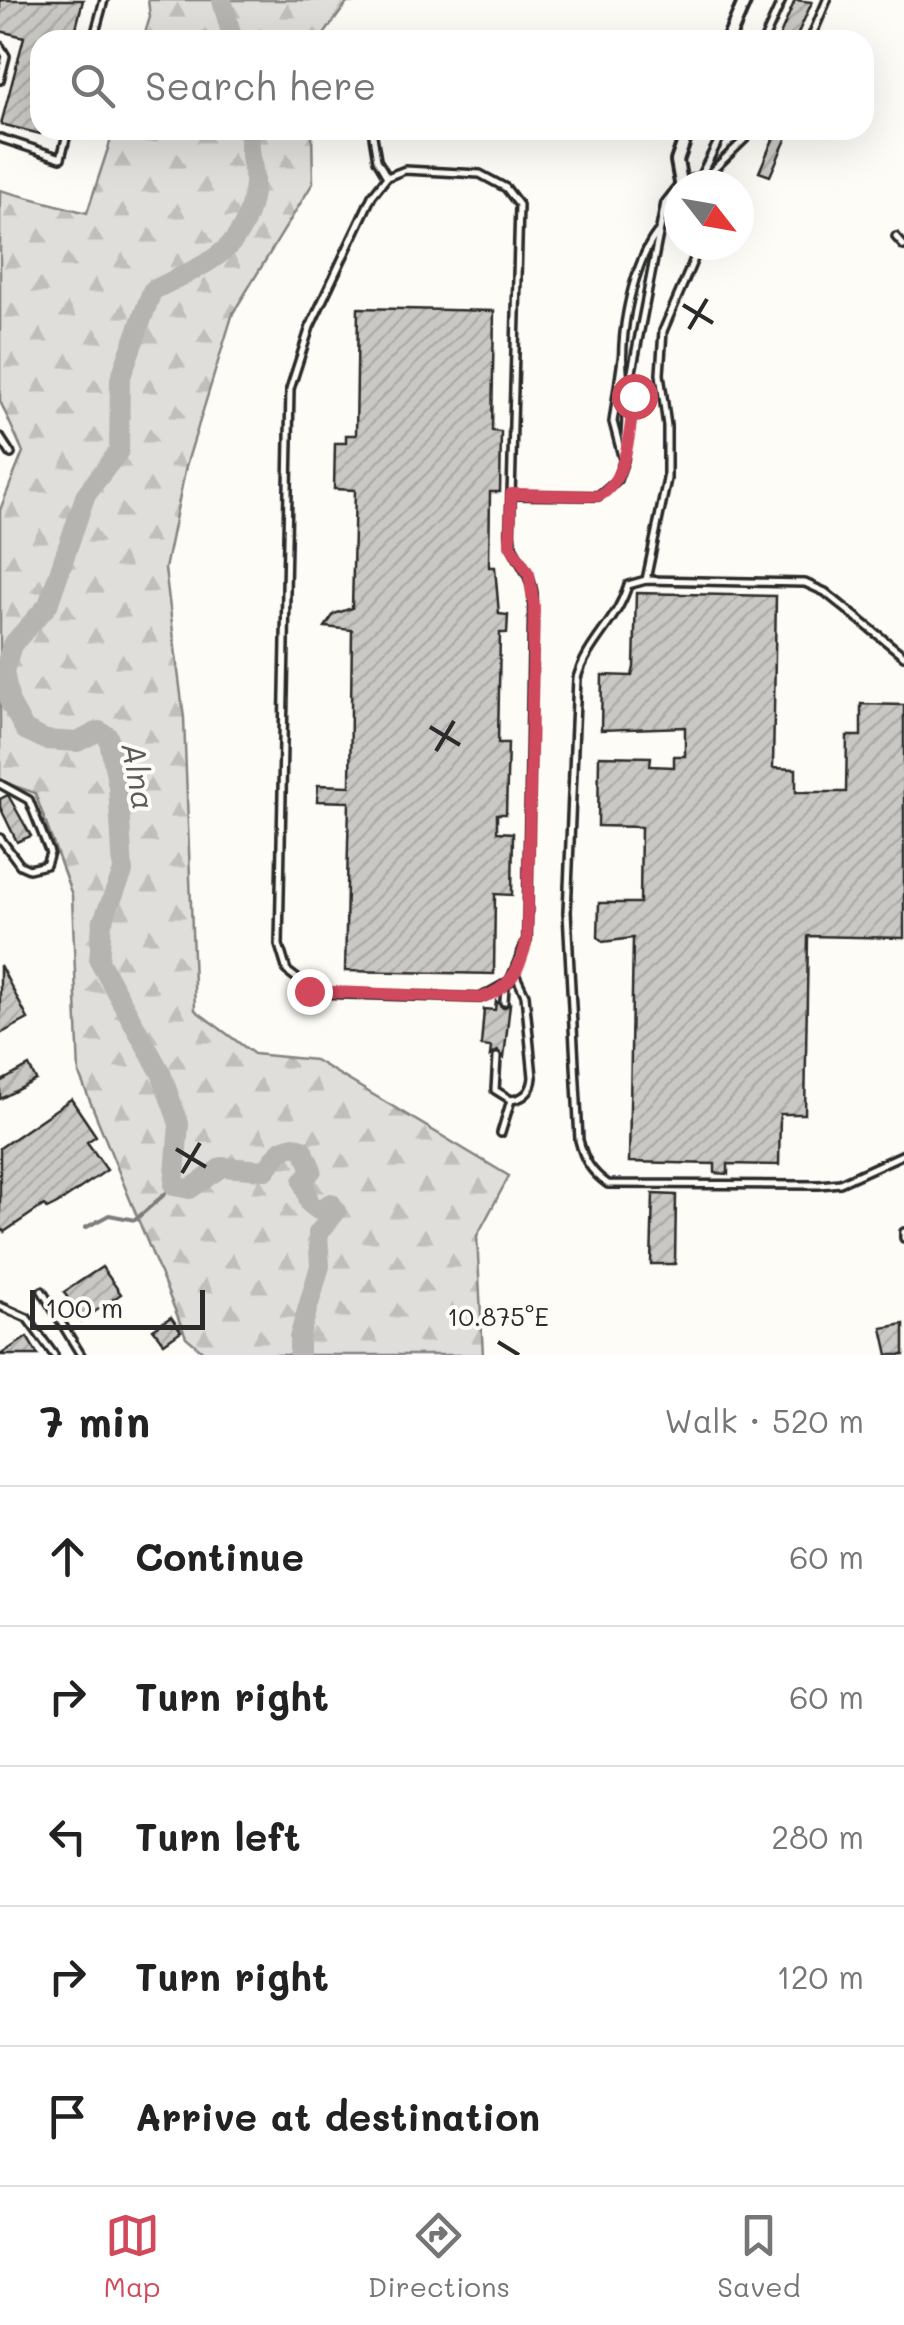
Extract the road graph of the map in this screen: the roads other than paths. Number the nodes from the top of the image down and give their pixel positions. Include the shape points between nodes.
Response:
1 (104, 0) edge
2 (745, 0) edge
3 (782, 0) edge
4 (827, 0) edge
5 (96, 30) edge
6 (732, 30) edge
7 (768, 30) edge
8 (814, 30) edge
9 (0, 46) edge
10 (0, 80) edge
11 (0, 138) edge
12 (66, 140) edge
13 (374, 140) edge
14 (684, 140) edge
15 (719, 140) edge
16 (743, 140) edge
17 (678, 170) edge
18 (704, 170) edge
19 (710, 170) edge
20 (387, 177) junction
21 (664, 208) edge
22 (659, 230) junction
23 (896, 238) dead end
24 (904, 246) edge
25 (693, 260) edge
26 (622, 356) junction
27 (633, 380) junction
28 (628, 397) junction
29 (627, 430) junction
30 (0, 437) edge
31 (11, 454) dead end
32 (624, 460) junction
33 (515, 495) junction
34 (646, 580) junction
35 (904, 656) edge
36 (0, 784) edge
37 (0, 838) edge
38 (515, 974) junction
39 (504, 987) junction
40 (504, 1002) dead end
41 (497, 1057) dead end
42 (511, 1100) junction
43 (501, 1133) dead end
44 (904, 1154) edge
45 (42, 1292) dead end
46 (0, 1306) edge
47 (54, 1355) edge
48 (80, 1355) edge

1 - 5 lane
2 - 6 street
3 - 7 lane
4 - 8 lane
9 - 10 lane via 6,56
11 - 12 lane via 61,158
13 - 20 lane
14 - 17 street
15 - 18 lane
16 - 19 lane
20 - 33 lane via 405,170 480,174 506,188 518,205
20 - 39 lane via 372,196 292,376 279,945 287,971 316,993 480,998
21 - 22 lane
22 - 26 lane via 640,254
22 - 27 lane
23 - 24 lane
25 - 34 lane via 662,330 667,479
26 - 28 lane
26 - 32 lane via 613,422
27 - 28 lane
27 - 29 lane
28 - 29 lane
29 - 32 lane
30 - 31 lane
32 - 33 lane via 614,485 598,496
33 - 38 lane via 510,545 529,574 534,606 527,939
34 - 35 lane via 805,583 826,592
34 - 44 lane via 628,585 622,608 584,656 577,678 568,985 584,1159 608,1184 819,1185
36 - 37 lane via 29,800 50,852 46,864 20,865
38 - 39 lane
38 - 42 lane via 525,995 533,1077 525,1096
39 - 40 lane
41 - 42 lane via 496,1090
42 - 43 lane
45 - 48 lane
46 - 47 lane via 27,1318

